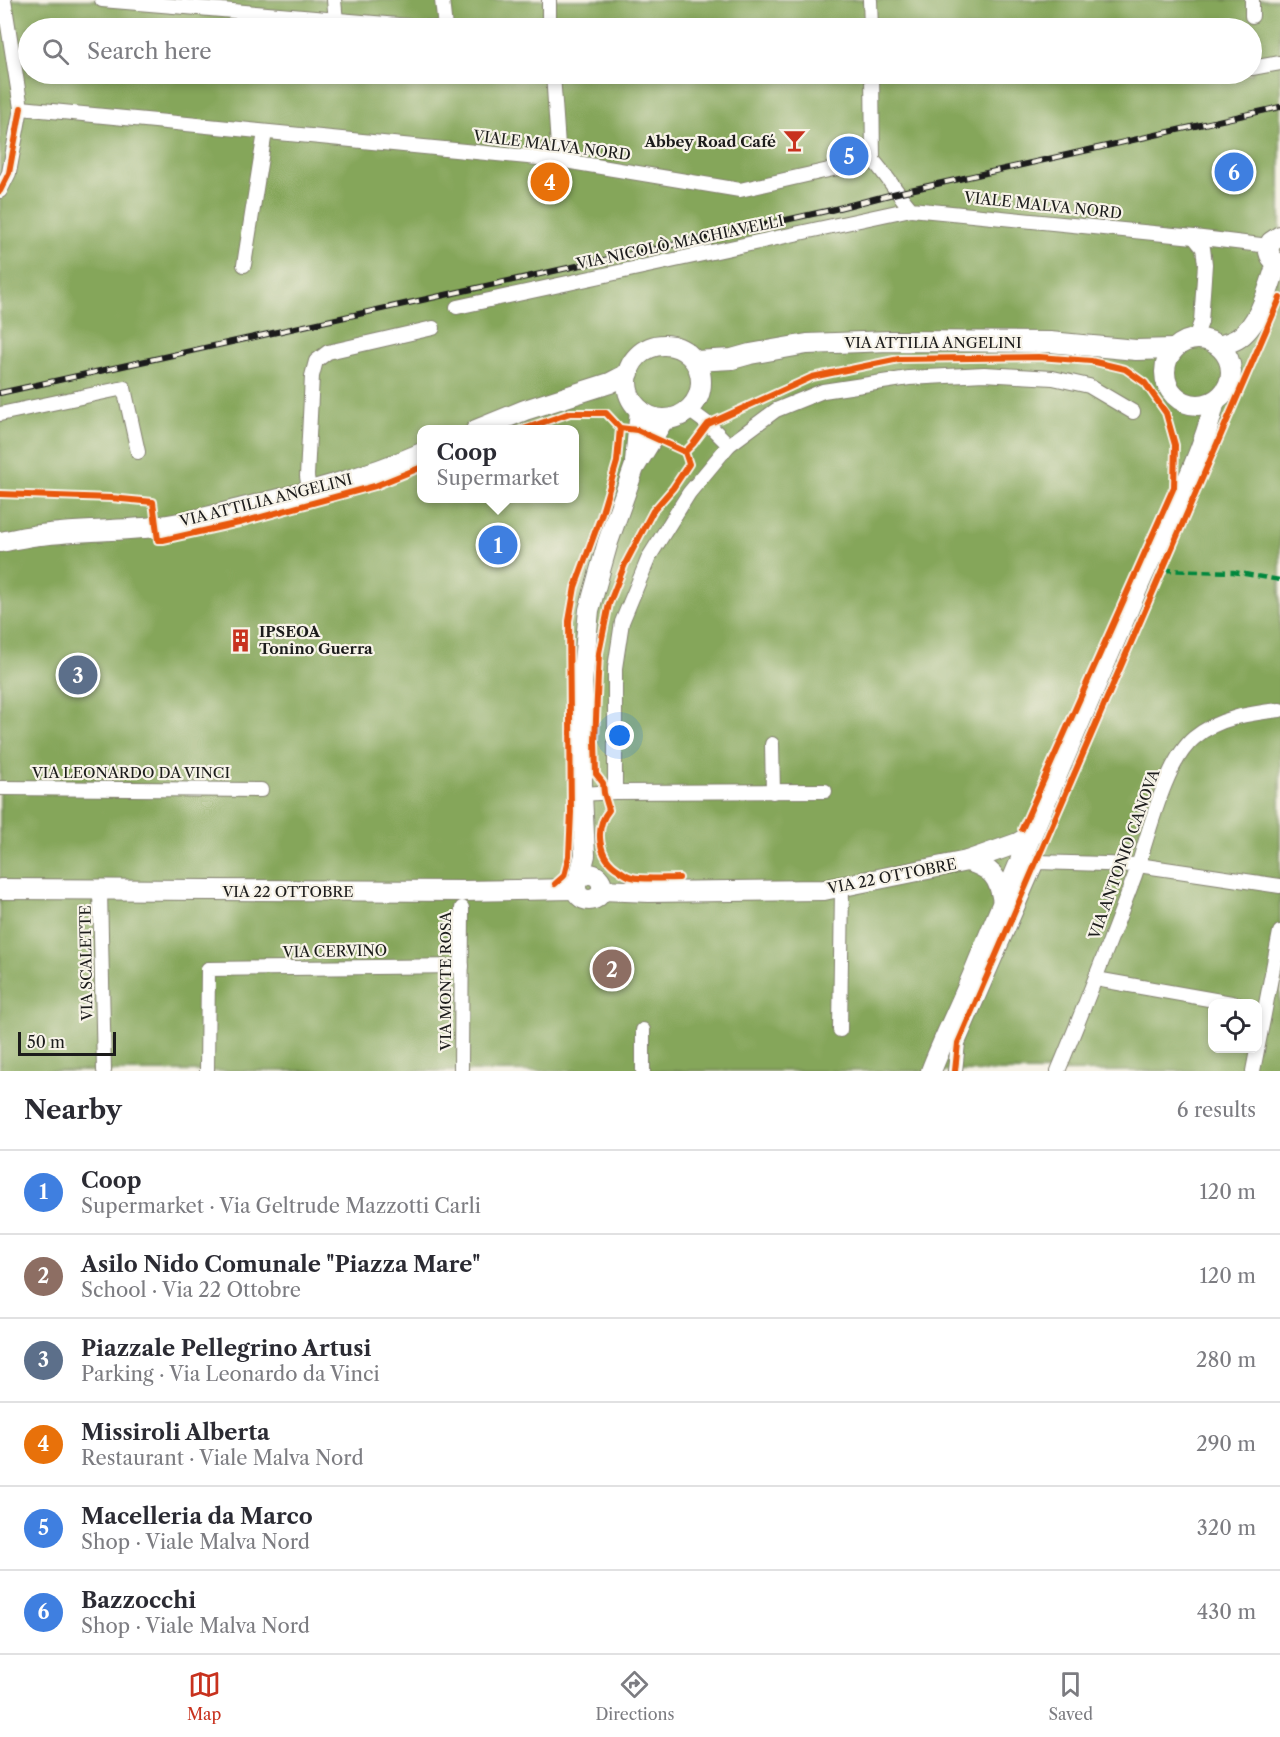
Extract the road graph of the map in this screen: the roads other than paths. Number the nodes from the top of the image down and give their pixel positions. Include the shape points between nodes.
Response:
1 (4, 0) edge
2 (102, 0) edge
3 (334, 0) edge
4 (442, 0) edge
5 (549, 0) edge
6 (870, 0) edge
7 (1252, 0) edge
8 (1252, 16) dead end
9 (303, 18) edge
10 (336, 18) edge
11 (444, 18) edge
12 (549, 18) edge
13 (873, 18) edge
14 (1280, 63) edge
15 (1262, 66) edge
16 (554, 84) edge
17 (872, 84) edge
18 (21, 108) junction
19 (265, 132) junction
20 (559, 159) junction
21 (873, 160) junction
22 (0, 191) edge
23 (911, 209) junction
24 (1194, 237) junction
25 (1276, 252) edge
26 (244, 265) dead end
27 (457, 307) dead end
28 (433, 328) dead end
29 (1191, 339) junction
30 (1228, 342) junction
31 (1136, 350) junction
32 (1173, 350) junction
33 (732, 359) junction
34 (695, 362) junction
35 (1164, 369) junction
36 (629, 373) junction
37 (701, 386) junction
38 (572, 394) junction
39 (1215, 400) junction
40 (1187, 404) junction
41 (636, 405) junction
42 (689, 410) junction
43 (1133, 412) dead end
44 (0, 414) edge
45 (664, 419) junction
46 (486, 425) edge
47 (729, 445) junction
48 (138, 452) dead end
49 (417, 455) edge
50 (1198, 456) junction
51 (634, 468) junction
52 (309, 491) junction
53 (0, 542) edge
54 (1280, 710) edge
55 (772, 744) dead end
56 (0, 788) edge
57 (261, 790) dead end
58 (825, 791) dead end
59 (615, 792) junction
60 (773, 792) junction
61 (582, 794) junction
62 (1030, 836) junction
63 (967, 861) junction
64 (1138, 865) junction
65 (588, 884) junction
66 (1280, 886) edge
67 (842, 888) junction
68 (0, 890) edge
69 (100, 890) junction
70 (1003, 902) junction
71 (462, 908) dead end
72 (1280, 932) edge
73 (462, 966) junction
74 (1096, 979) junction
75 (1209, 999) edge
76 (1262, 1008) edge
77 (1280, 1011) edge
78 (643, 1030) dead end
79 (840, 1030) dead end
80 (944, 1038) junction
81 (1256, 1053) edge
82 (104, 1071) edge
83 (207, 1071) edge
84 (461, 1071) edge
85 (643, 1071) edge
86 (931, 1071) edge
87 (941, 1071) edge
88 (955, 1071) edge
89 (1058, 1071) edge
90 (1253, 1071) edge

1 - 18 street
2 - 9 street
3 - 10 street
4 - 11 street
5 - 12 street
6 - 13 street
7 - 8 street
14 - 15 street
16 - 20 street
17 - 21 street
18 - 19 street, VIALE MALVA NORD
18 - 22 street via 9,174
19 - 20 street, VIALE MALVA NORD
19 - 26 street
20 - 21 street, VIALE MALVA NORD via 740,190
21 - 23 street
23 - 24 street, VIALE MALVA NORD
23 - 27 street, VIA NICOLÒ MACHIAVELLI
24 - 25 street, VIALE MALVA NORD
24 - 29 street via 1203,248 1204,264 1201,322
25 - 30 street via 1262,307 1248,330
28 - 52 street via 328,352 316,361 312,376
29 - 30 street
29 - 32 street
30 - 39 street via 1231,378
31 - 32 street, VIA ATTILIA ANGELINI
31 - 33 street, VIA ATTILIA ANGELINI via 1050,342 890,341 807,344
31 - 35 street, VIA ATTILIA ANGELINI
32 - 35 street
33 - 34 street, VIA ATTILIA ANGELINI
33 - 37 street, VIA ATTILIA ANGELINI
34 - 36 street via 679,348 658,346 640,355
34 - 37 street
35 - 40 street via 1169,390
36 - 38 street
36 - 41 street via 629,392
37 - 42 street
38 - 41 street via 610,397
38 - 46 street
39 - 40 street via 1206,405
39 - 50 street
40 - 50 street via 1197,426
41 - 45 street via 655,418
41 - 51 street
42 - 45 street
42 - 47 street
43 - 47 street via 1089,386 1053,378 984,374 909,378 823,391 776,410
44 - 48 street via 124,388
45 - 51 street
47 - 59 street via 689,493 649,557 622,622 615,668
49 - 52 street, VIA ATTILIA ANGELINI
50 - 62 street
51 - 61 street via 589,610 582,682
52 - 53 street, VIA ATTILIA ANGELINI via 157,527 41,535
54 - 64 street, VIA ANTONIO CANOVA via 1217,724 1188,744 1162,792
55 - 60 street
56 - 57 street, VIA LEONARDO DA VINCI
58 - 60 street
59 - 60 street
59 - 61 street
61 - 65 street
62 - 63 street, VIA 22 OTTOBRE
62 - 70 street
63 - 67 street, VIA 22 OTTOBRE
63 - 70 street via 984,866 996,877
64 - 66 street
64 - 74 street, VIA ANTONIO CANOVA
64 - 88 street via 1037,862 958,1043
65 - 67 street, VIA 22 OTTOBRE via 824,891
65 - 69 street, VIA 22 OTTOBRE via 463,891
67 - 79 street
68 - 69 street, VIA 22 OTTOBRE
69 - 82 street, VIA SCALETTE
70 - 80 street
71 - 73 street, VIA MONTE ROSA
72 - 76 street
73 - 83 street, VIA CERVINO via 208,969
73 - 84 street, VIA MONTE ROSA
74 - 75 street
74 - 89 street, VIA ANTONIO CANOVA
76 - 77 street
78 - 85 street
80 - 86 street
80 - 87 street
81 - 90 street

